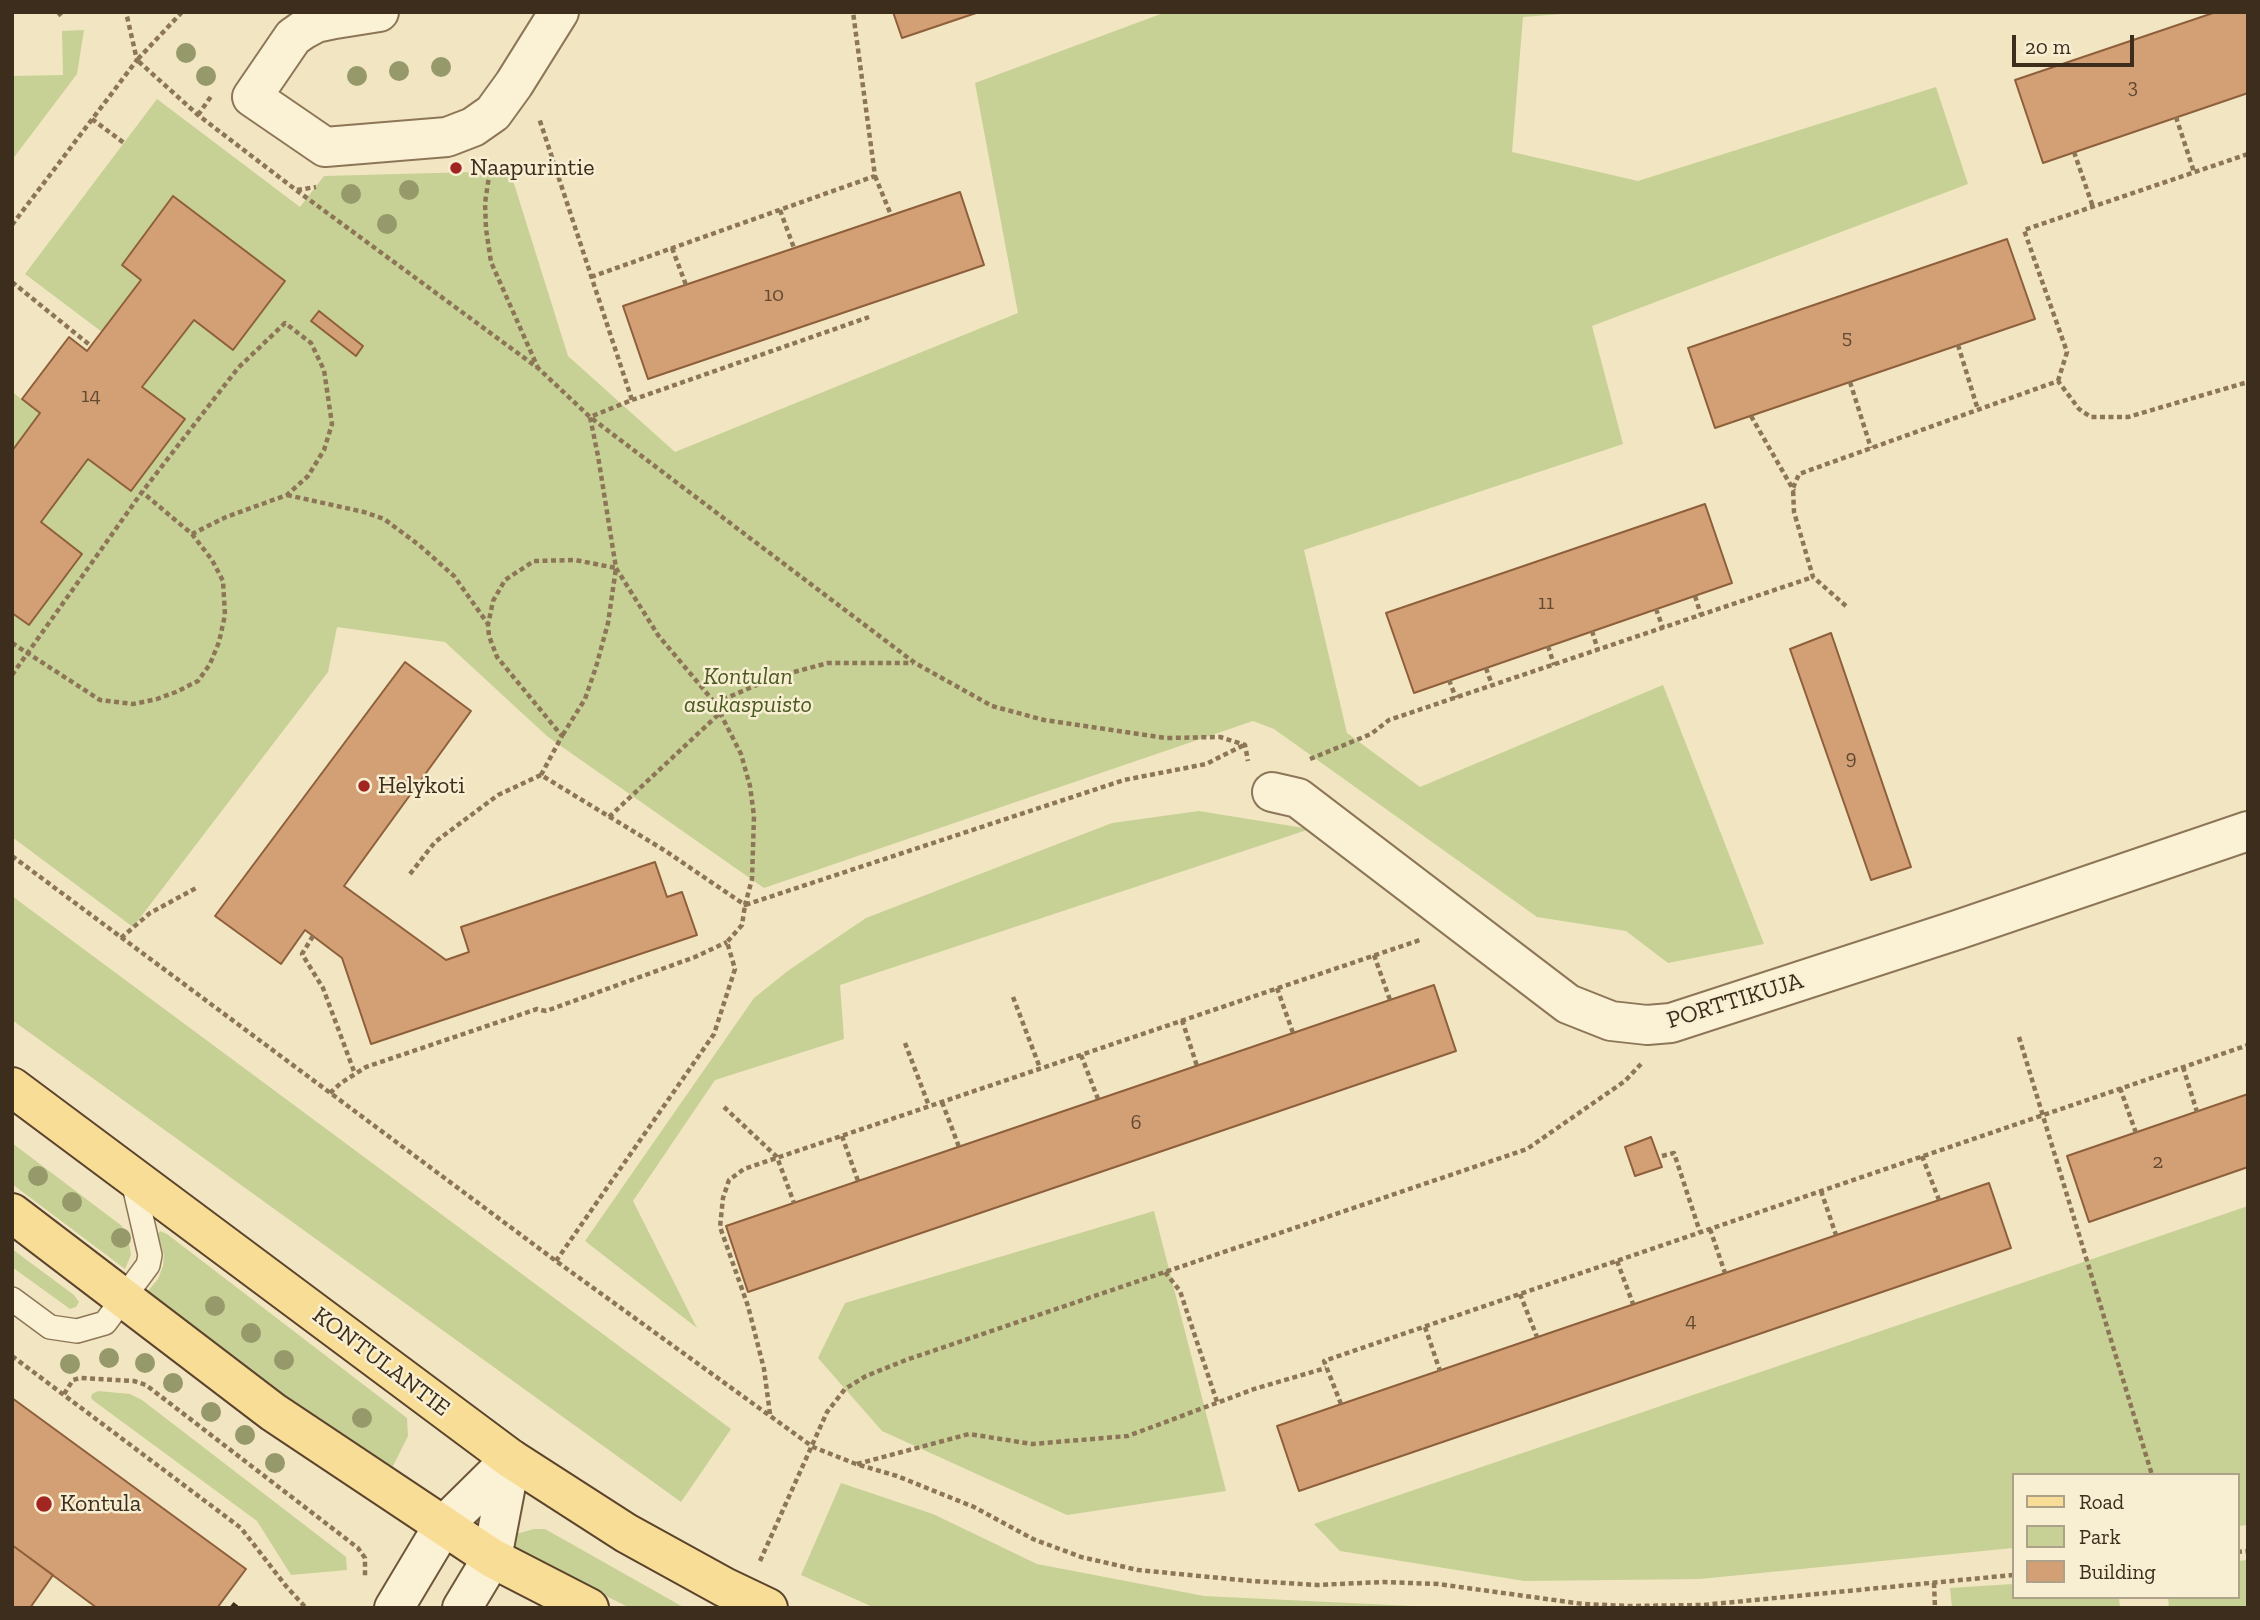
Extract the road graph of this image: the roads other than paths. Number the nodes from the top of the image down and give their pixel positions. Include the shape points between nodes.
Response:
1 (379, 12) edge
2 (559, 12) edge
3 (1272, 792) road end
4 (2248, 831) edge
5 (13, 1089) edge
6 (132, 1177) junction
7 (12, 1213) edge
8 (12, 1299) edge
9 (124, 1299) junction
10 (511, 1459) junction
11 (443, 1526) junction
12 (492, 1558) junction
13 (397, 1602) edge
14 (462, 1608) edge
15 (589, 1608) edge
16 (768, 1608) edge

1 - 2 street via 316,23 303,30 293,37 253,97 325,147 447,137 525,98
3 - 4 street, PORTTIKUJA via 1298,798 1568,1004 1611,1021 1658,1025
5 - 6 main road, KONTULANTIE
6 - 9 lane via 150,1255
6 - 10 main road, KONTULANTIE
7 - 9 main road
8 - 9 lane via 50,1326 77,1331 105,1322
9 - 11 main road via 273,1412
10 - 11 street
10 - 12 street
10 - 16 main road, KONTULANTIE via 626,1533
11 - 12 main road
11 - 13 street
12 - 14 street
12 - 15 main road

